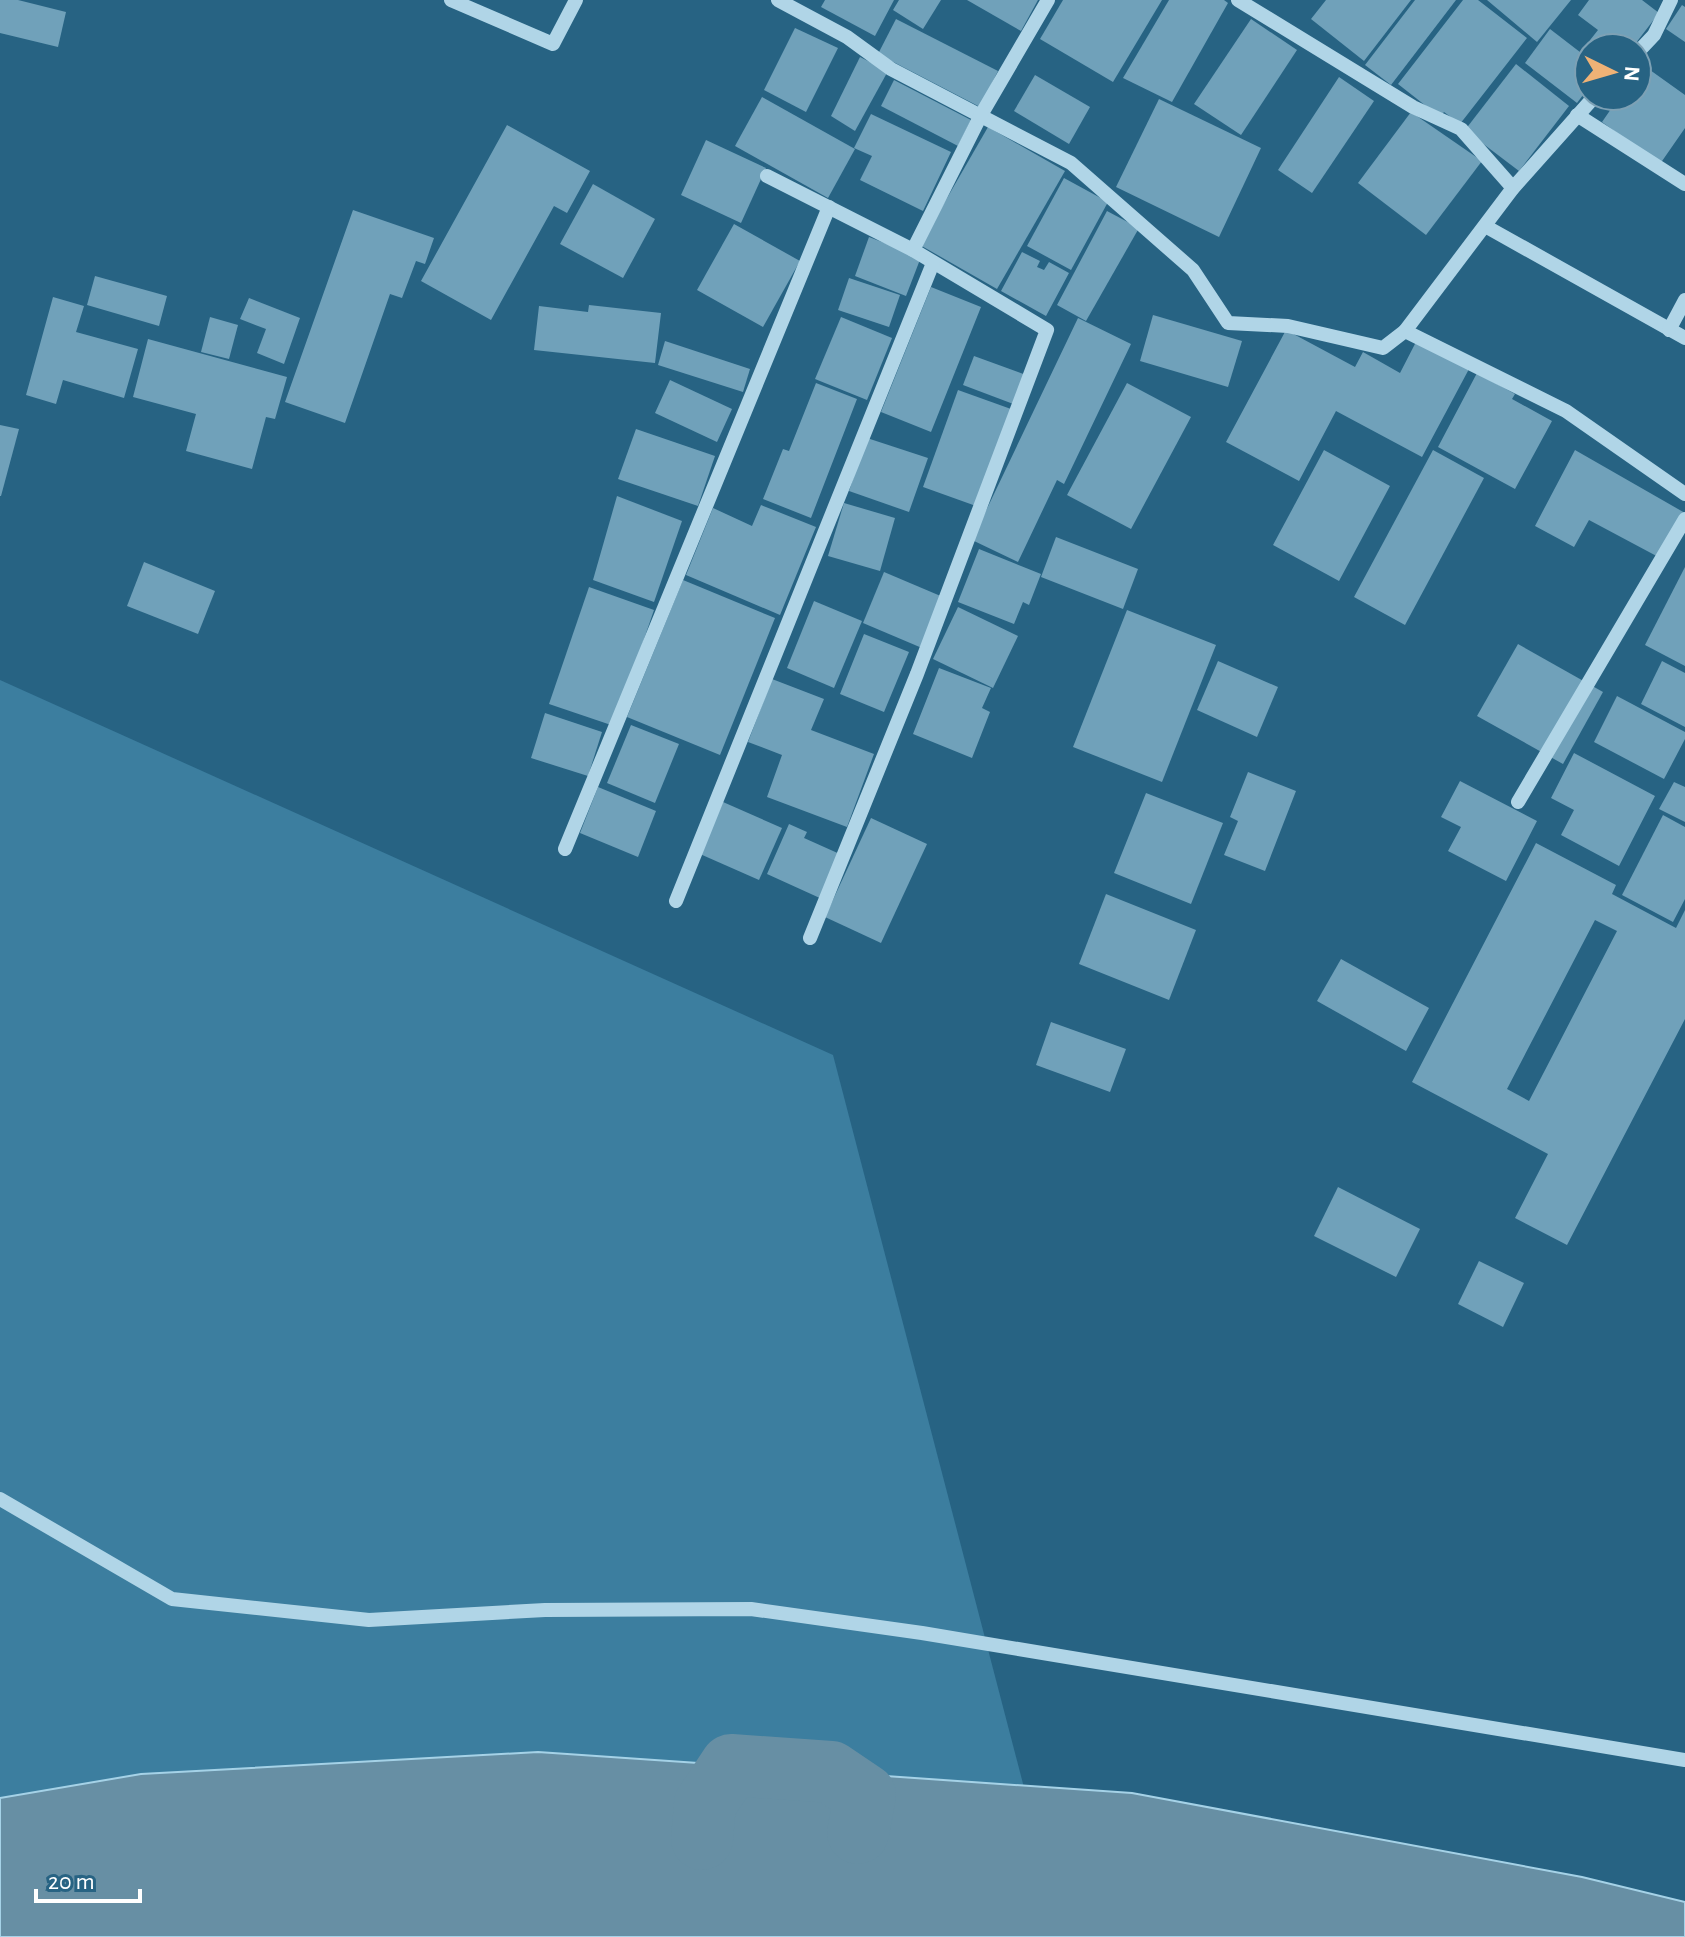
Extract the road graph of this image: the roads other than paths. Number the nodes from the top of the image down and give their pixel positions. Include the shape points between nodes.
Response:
1 (451, 0) edge
2 (576, 0) edge
3 (778, 0) edge
4 (1048, 0) edge
5 (1238, 0) edge
6 (1665, 2) edge
7 (1653, 36) edge
8 (1580, 112) edge
9 (981, 115) junction
10 (1577, 115) junction
11 (767, 176) dead end
12 (1685, 184) edge
13 (1513, 188) junction
14 (829, 207) junction
15 (1485, 226) junction
16 (913, 250) junction
17 (933, 263) junction
18 (1685, 300) edge
19 (1669, 330) junction
20 (1405, 331) junction
21 (1685, 338) edge
22 (1685, 494) edge
23 (1685, 519) edge
24 (1518, 802) dead end
25 (565, 849) dead end
26 (676, 901) dead end
27 (810, 938) dead end
28 (0, 1499) edge
29 (1685, 1760) edge

1 - 2 street via 553,44
3 - 9 street via 847,37 891,69
4 - 9 street
5 - 13 street via 1413,107 1461,129
6 - 7 street
8 - 10 street
9 - 16 street
9 - 20 street via 1071,163 1193,270 1228,323 1288,326 1383,348
10 - 12 street
10 - 13 street
11 - 14 street
13 - 15 street
14 - 16 street
14 - 25 street
15 - 19 street
15 - 20 street
16 - 17 street
17 - 26 street
17 - 27 street via 1047,330
18 - 19 street
19 - 21 street
20 - 22 street via 1566,411
23 - 24 street
28 - 29 street via 172,1599 369,1620 545,1610 751,1609

